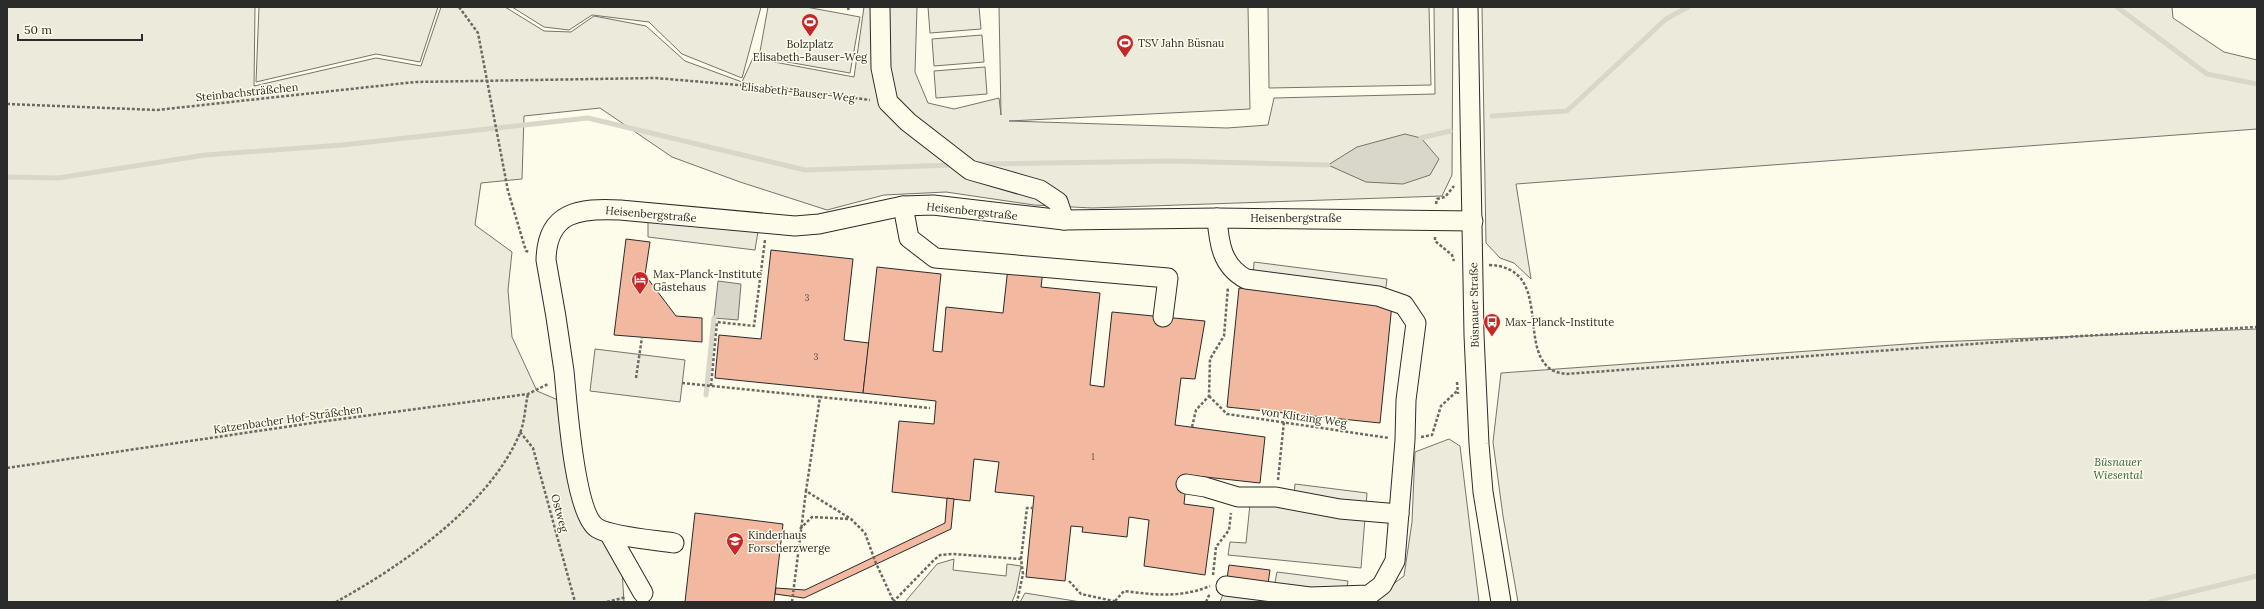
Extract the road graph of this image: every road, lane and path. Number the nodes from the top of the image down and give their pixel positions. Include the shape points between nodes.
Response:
1 (459, 7) edge
2 (848, 7) edge
3 (880, 7) edge
4 (1468, 7) edge
5 (849, 12) dead end
6 (488, 79) junction
7 (888, 102) junction
8 (7, 104) edge
9 (903, 206) junction
10 (1217, 218) junction
11 (1064, 220) junction
12 (1436, 221) junction
13 (1473, 221) junction
14 (767, 225) junction
15 (546, 260) junction
16 (1485, 265) dead end
17 (1457, 269) dead end
18 (1228, 284) dead end
19 (1163, 317) dead end
20 (2257, 328) edge
21 (642, 337) dead end
22 (564, 370) junction
23 (636, 378) dead end
24 (682, 383) dead end
25 (711, 386) junction
26 (1457, 390) dead end
27 (528, 394) junction
28 (1209, 396) junction
29 (820, 397) junction
30 (930, 408) dead end
31 (1284, 421) junction
32 (1192, 427) dead end
33 (520, 432) junction
34 (1405, 440) junction
35 (7, 468) edge
36 (1186, 484) dead end
37 (806, 491) junction
38 (1238, 497) junction
39 (1276, 497) junction
40 (1033, 508) dead end
41 (1399, 514) junction
42 (851, 518) junction
43 (800, 529) junction
44 (609, 533) junction
45 (674, 543) dead end
46 (1022, 558) junction
47 (1069, 581) dead end
48 (1219, 586) junction
49 (644, 593) dead end
50 (893, 601) edge
51 (336, 602) edge
52 (575, 602) edge
53 (792, 602) edge
54 (1017, 602) edge
55 (1117, 602) edge
56 (1206, 602) edge
57 (1501, 602) edge

1 - 6 path via 478,33
2 - 5 path
3 - 7 street via 881,68
4 - 13 street, Büsnauer Straße
6 - 7 path, Elisabeth-Bauser-Weg via 655,78 787,89
6 - 8 path, Steinbachsträßchen via 415,82 157,110
6 - 15 path via 508,191 526,251
7 - 11 street via 908,122 970,170 1040,190 1058,202
9 - 11 street, Heisenbergstraße via 933,205
9 - 14 street, Heisenbergstraße via 819,224
9 - 19 street via 909,238 936,258 1168,278
10 - 11 street, Heisenbergstraße
10 - 12 street, Heisenbergstraße
10 - 34 street via 1218,236 1227,263 1255,286 1378,299 1404,305 1416,323 1406,400
12 - 13 street, Heisenbergstraße
12 - 17 path via 1435,241 1452,255
13 - 57 street, Büsnauer Straße via 1479,444 1483,492
14 - 15 street, Heisenbergstraße via 591,209 573,213 561,220 550,234 546,245
14 - 25 path via 754,326 717,322
15 - 22 street, Heisenbergstraße
16 - 20 path via 1503,268 1525,285 1541,358 1554,372 1566,374 2081,336
18 - 28 path via 1224,336 1210,359
21 - 23 path
22 - 27 path, Katzenbacher Hof-Sträßchen via 544,387
22 - 44 street, Heisenbergstraße via 577,480 586,514 596,528
24 - 25 path
25 - 29 path
26 - 34 path, von Klitzing Weg via 1441,406 1432,435
27 - 33 path
27 - 35 path, Katzenbacher Hof-Sträßchen
28 - 31 path, von Klitzing Weg via 1227,414
28 - 32 path via 1196,410
29 - 30 path
29 - 37 path
31 - 34 path, von Klitzing Weg
31 - 39 path
33 - 51 path via 500,469 459,514 421,548 377,579
33 - 52 path, Ostweg via 533,448
34 - 41 street
36 - 38 street
37 - 42 path
37 - 43 path
38 - 39 street
38 - 48 path via 1231,506 1230,530 1216,547
39 - 41 street via 1340,509
40 - 46 path via 1027,508
41 - 48 street via 1395,561 1382,585 1369,594 1310,597
42 - 43 path via 812,517
42 - 50 path via 865,533 874,561
43 - 53 path
44 - 45 street
44 - 49 street
46 - 50 path via 940,555
46 - 54 path via 1023,574
47 - 55 path via 1081,594
48 - 55 path via 1177,596 1124,591
48 - 56 path

